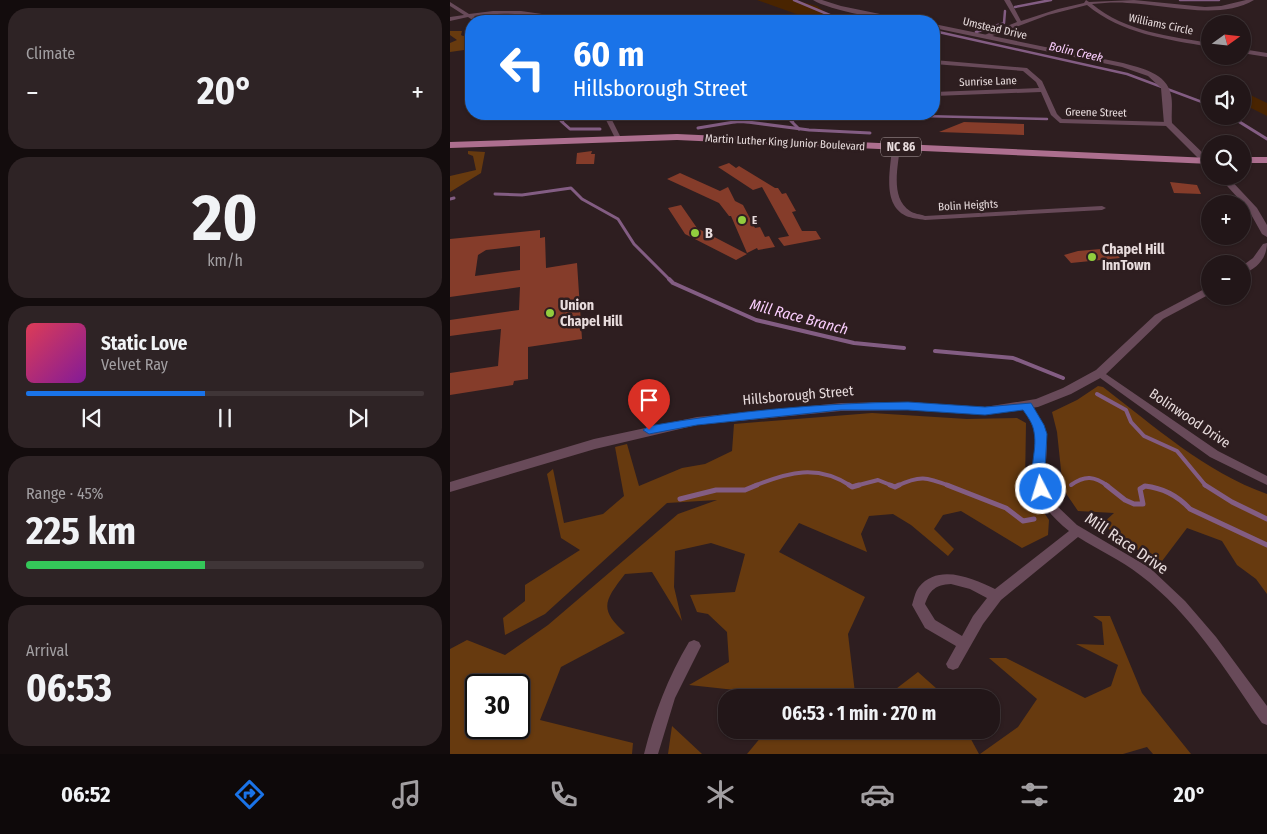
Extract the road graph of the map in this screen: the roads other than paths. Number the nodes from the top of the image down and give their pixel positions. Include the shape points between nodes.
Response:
1 (816, 0) edge
2 (1007, 0) edge
3 (1251, 0) edge
4 (1086, 2) junction
5 (450, 4) edge
6 (465, 15) edge
7 (475, 15) edge
8 (540, 15) edge
9 (878, 15) edge
10 (465, 16) edge
11 (450, 19) edge
12 (1020, 23) junction
13 (940, 27) edge
14 (985, 37) junction
15 (1201, 43) edge
16 (1251, 52) edge
17 (1267, 55) edge
18 (940, 62) edge
19 (1042, 90) junction
20 (940, 94) edge
21 (609, 120) edge
22 (1168, 124) junction
23 (618, 138) junction
24 (450, 145) edge
25 (896, 146) junction
26 (1201, 155) edge
27 (1251, 160) edge
28 (1267, 160) edge
29 (1201, 162) edge
30 (1230, 185) edge
31 (1102, 208) dead end
32 (1267, 234) edge
33 (1267, 246) edge
34 (1251, 264) edge
35 (1201, 294) edge
36 (1100, 373) junction
37 (1027, 406) junction
38 (1267, 481) edge
39 (450, 487) edge
40 (1078, 530) junction
41 (996, 596) junction
42 (965, 644) junction
43 (694, 646) dead end
44 (953, 664) dead end
45 (1267, 718) edge
46 (650, 754) edge

1 - 9 street
2 - 12 street
3 - 4 street via 1214,8 1127,1
4 - 12 street via 1062,7
4 - 15 street, Williams Circle via 1103,18 1124,27
5 - 6 street
7 - 8 street via 513,11
10 - 11 street
12 - 14 street
13 - 14 street, Umstead Drive
14 - 22 street, Umstead Drive via 1142,71 1161,82 1167,93
16 - 17 street
18 - 19 street, Greene Street via 1025,69 1039,81
19 - 20 street, Sunrise Lane
19 - 22 street, Greene Street via 1060,121
21 - 23 street
22 - 26 street
23 - 24 main road, Martin Luther King Junior Boulevard / NC 86
23 - 25 main road, Martin Luther King Junior Boulevard / NC 86 via 729,138
25 - 29 main road, Martin Luther King Junior Boulevard / NC 86
25 - 31 street, Bolin Heights via 893,191 897,204 908,214 925,218
27 - 28 main road
30 - 32 street via 1252,208
33 - 34 street
35 - 36 street, Hillsborough Street via 1159,317
36 - 37 street, Hillsborough Street via 1050,399
36 - 38 street, Bolinwood Drive via 1214,454
37 - 39 street, Hillsborough Street via 985,411 841,406 697,421 594,444
37 - 40 street, Mill Race Drive via 1041,434 1038,469 1041,489 1052,508
40 - 41 street
40 - 45 street, Mill Race Drive via 1138,567 1173,596 1212,640
41 - 42 street
41 - 42 street via 968,582 948,578 928,586 920,595 918,605 930,624
42 - 44 street
43 - 46 street via 676,676

